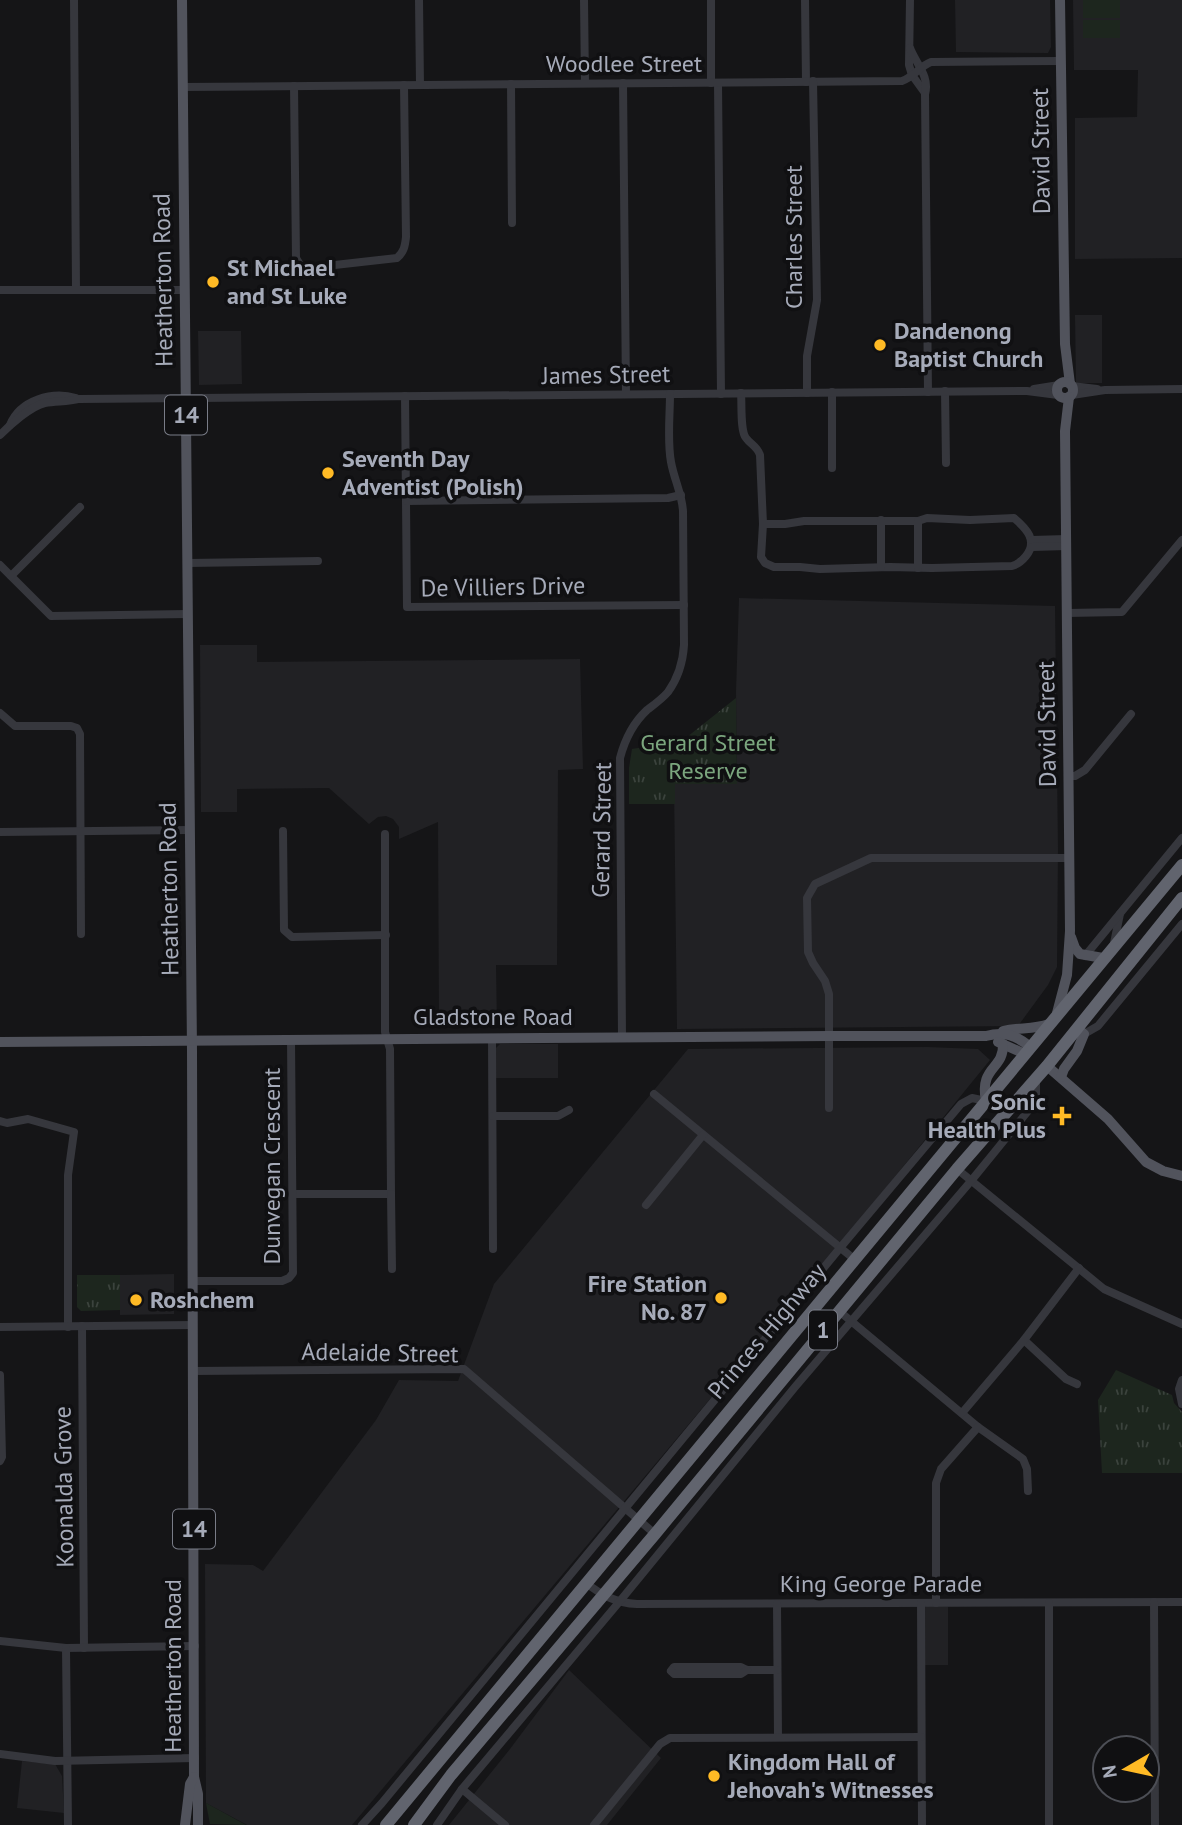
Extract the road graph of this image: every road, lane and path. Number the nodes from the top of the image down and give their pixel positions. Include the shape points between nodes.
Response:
1 (74, 0) edge
2 (181, 0) edge
3 (419, 0) edge
4 (584, 0) edge
5 (711, 0) edge
6 (805, 0) edge
7 (910, 0) edge
8 (1060, 0) edge
9 (910, 48) junction
10 (1060, 61) junction
11 (920, 68) junction
12 (912, 75) junction
13 (810, 81) junction
14 (585, 83) junction
15 (623, 83) junction
16 (715, 83) junction
17 (511, 84) junction
18 (404, 85) junction
19 (420, 85) junction
20 (294, 86) junction
21 (182, 87) junction
22 (925, 94) junction
23 (512, 223) dead end
24 (0, 290) edge
25 (76, 290) junction
26 (184, 290) junction
27 (1182, 389) edge
28 (1065, 390) junction
29 (944, 391) junction
30 (832, 392) junction
31 (928, 392) junction
32 (741, 393) junction
33 (807, 393) junction
34 (626, 394) junction
35 (670, 394) junction
36 (721, 394) junction
37 (405, 396) junction
38 (185, 398) junction
39 (0, 435) edge
40 (946, 463) dead end
41 (832, 468) dead end
42 (681, 495) junction
43 (407, 501) junction
44 (80, 507) dead end
45 (881, 520) junction
46 (918, 521) junction
47 (762, 524) junction
48 (1182, 540) edge
49 (1032, 543) junction
50 (1067, 543) junction
51 (318, 561) dead end
52 (188, 564) junction
53 (0, 565) edge
54 (881, 568) junction
55 (918, 568) junction
56 (11, 576) junction
57 (684, 605) junction
58 (1067, 613) junction
59 (188, 614) junction
60 (0, 713) edge
61 (1131, 714) dead end
62 (1068, 776) junction
63 (80, 830) junction
64 (189, 830) junction
65 (283, 831) dead end
66 (0, 832) edge
67 (385, 834) dead end
68 (1182, 838) edge
69 (1069, 858) junction
70 (1182, 865) edge
71 (1182, 898) edge
72 (1121, 912) junction
73 (1182, 924) edge
74 (1070, 931) junction
75 (81, 934) dead end
76 (386, 935) junction
77 (1108, 953) junction
78 (1085, 956) junction
79 (1053, 1020) junction
80 (1081, 1031) junction
81 (992, 1035) junction
82 (830, 1036) junction
83 (622, 1037) junction
84 (388, 1039) junction
85 (492, 1039) junction
86 (291, 1040) junction
87 (192, 1041) junction
88 (0, 1042) edge
89 (1003, 1044) junction
90 (1028, 1051) junction
91 (1047, 1066) junction
92 (1061, 1077) junction
93 (1036, 1078) junction
94 (654, 1094) dead end
95 (986, 1101) junction
96 (829, 1108) dead end
97 (569, 1110) dead end
98 (493, 1116) junction
99 (0, 1121) edge
100 (703, 1135) junction
101 (957, 1168) junction
102 (1182, 1176) edge
103 (971, 1181) junction
104 (293, 1194) junction
105 (391, 1194) junction
106 (646, 1205) dead end
107 (841, 1248) junction
108 (493, 1249) dead end
109 (854, 1259) junction
110 (1079, 1268) junction
111 (392, 1269) dead end
112 (193, 1280) junction
113 (839, 1311) junction
114 (851, 1321) junction
115 (1182, 1324) edge
116 (193, 1325) junction
117 (82, 1326) junction
118 (0, 1327) edge
119 (68, 1327) junction
120 (1024, 1340) junction
121 (792, 1367) junction
122 (193, 1371) junction
123 (0, 1375) edge
124 (1077, 1384) dead end
125 (1180, 1385) edge
126 (795, 1387) junction
127 (1182, 1404) edge
128 (962, 1413) junction
129 (978, 1427) junction
130 (0, 1461) edge
131 (1028, 1490) dead end
132 (627, 1508) junction
133 (638, 1519) junction
134 (655, 1534) junction
135 (585, 1582) junction
136 (601, 1595) junction
137 (620, 1601) junction
138 (1154, 1602) junction
139 (1182, 1602) edge
140 (921, 1603) junction
141 (936, 1603) junction
142 (1049, 1603) junction
143 (777, 1604) junction
144 (0, 1641) edge
145 (195, 1646) junction
146 (66, 1648) junction
147 (84, 1648) junction
148 (747, 1670) junction
149 (778, 1670) junction
150 (778, 1737) junction
151 (921, 1737) junction
152 (0, 1754) edge
153 (195, 1758) junction
154 (67, 1760) junction
155 (194, 1777) junction
156 (462, 1789) junction
157 (68, 1825) edge
158 (185, 1825) edge
159 (198, 1825) edge
160 (362, 1825) edge
161 (386, 1825) edge
162 (414, 1825) edge
163 (436, 1825) edge
164 (505, 1825) edge
165 (594, 1825) edge
166 (922, 1825) edge
167 (1049, 1825) edge
168 (1155, 1825) edge

1 - 25 street
2 - 21 main road, Heatherton Road / 14
3 - 19 street
4 - 14 street
5 - 16 street
6 - 13 street, Charles Street
7 - 9 street
8 - 10 main road, David Street
9 - 11 street
9 - 12 street
10 - 11 street via 931,62
10 - 28 main road, David Street
11 - 12 street
11 - 22 street via 926,80
12 - 13 street, Woodlee Street via 902,80
12 - 22 street
13 - 16 street, Woodlee Street
13 - 33 street, Charles Street via 817,300 807,356
14 - 15 street, Woodlee Street
14 - 17 street, Woodlee Street
15 - 16 street, Woodlee Street
15 - 34 street
16 - 36 street
17 - 19 street, Woodlee Street
17 - 23 street
18 - 19 street, Woodlee Street
18 - 20 street, Woodlee Street
18 - 20 street via 402,253 397,258 308,268 296,258
20 - 21 street, Woodlee Street
21 - 26 main road, Heatherton Road / 14
22 - 31 street
24 - 25 street
25 - 26 street
26 - 38 main road, Heatherton Road / 14
27 - 28 street, James Street
28 - 29 street, James Street
28 - 50 main road, David Street
29 - 31 street, James Street
29 - 40 street
30 - 31 street, James Street
30 - 33 street, James Street
30 - 41 street
32 - 33 street, James Street
32 - 36 street, James Street
32 - 47 street via 743,433 760,455
34 - 35 street, James Street
34 - 37 street, James Street
35 - 36 street, James Street
35 - 42 street, Gerard Street via 670,457
37 - 38 street, James Street
37 - 43 street, De Villiers Drive
38 - 39 street, James Street via 41,404
38 - 52 main road, Heatherton Road / 14
42 - 43 street
42 - 57 street, Gerard Street
43 - 57 street, De Villiers Drive via 407,607
44 - 56 street
45 - 46 street
45 - 47 street
45 - 54 street
46 - 49 street via 1014,518
46 - 55 street
47 - 54 street via 761,556 770,566
48 - 58 street via 1122,612
49 - 50 street
49 - 55 street via 1013,566
50 - 58 main road, David Street
51 - 52 street
52 - 59 main road, Heatherton Road / 14
53 - 56 street
54 - 55 street
56 - 59 street via 51,616
57 - 83 street, Gerard Street via 684,645 678,673 666,694 633,727 620,763
58 - 62 main road, David Street
59 - 64 main road, Heatherton Road / 14
60 - 63 street via 15,726 77,728
61 - 62 street via 1085,770
62 - 69 main road, David Street
63 - 64 street
63 - 66 street
63 - 75 street
64 - 87 main road, Heatherton Road / 14
65 - 76 street via 284,930 292,937
67 - 76 street
68 - 72 street
69 - 74 main road, David Street
69 - 82 street via 871,858 815,884 807,898 808,952 828,989
70 - 77 highway, Princes Highway / 1
71 - 80 highway, Princes Highway / 1
72 - 77 street
72 - 78 street
73 - 80 street via 1098,1026
74 - 78 main road via 1075,949
74 - 79 main road, David Street via 1067,975
76 - 84 street
77 - 78 main road
77 - 79 highway, Princes Highway / 1
79 - 81 main road via 1034,1029
79 - 90 highway, Princes Highway / 1
80 - 91 highway, Princes Highway / 1
80 - 92 main road via 1077,1051
81 - 82 main road, Gladstone Road
81 - 89 main road, Gladstone Road
81 - 90 main road, Gladstone Road via 1015,1037
82 - 83 main road, Gladstone Road
82 - 96 street
83 - 85 main road, Gladstone Road
84 - 85 main road, Gladstone Road
84 - 86 main road, Gladstone Road
84 - 105 street
85 - 98 street
86 - 87 main road, Gladstone Road
86 - 104 street, Dunvegan Crescent
87 - 88 main road, Gladstone Road
87 - 112 main road, Heatherton Road / 14
89 - 90 main road, Gladstone Road
89 - 95 main road via 1003,1055 985,1082
90 - 91 highway
90 - 95 highway, Princes Highway / 1
91 - 92 main road
91 - 93 highway, Princes Highway / 1
92 - 102 main road via 1108,1119 1146,1162
93 - 101 highway, Princes Highway / 1
93 - 103 street, Princes Highway via 1037,1093 1031,1107
94 - 100 street
95 - 107 street via 970,1099 961,1104
95 - 109 highway, Princes Highway / 1
97 - 98 street via 558,1116
98 - 108 street
99 - 119 street via 28,1119 74,1132 68,1175
100 - 106 street
100 - 107 street
101 - 103 street
101 - 113 highway, Princes Highway / 1
103 - 110 street
103 - 114 street, Princes Highway
104 - 105 street
104 - 112 street, Dunvegan Crescent via 293,1270 289,1278
105 - 111 street
107 - 109 street
107 - 132 street
109 - 133 highway, Princes Highway / 1
110 - 115 street via 1104,1289
110 - 120 street
112 - 116 main road, Heatherton Road / 14
113 - 114 street
113 - 121 highway, Princes Highway / 1
114 - 126 street, Princes Highway
114 - 128 street
116 - 117 street
116 - 122 main road, Heatherton Road / 14
117 - 119 street
117 - 147 street, Koonalda Grove
118 - 119 street
120 - 124 street
120 - 128 street
121 - 126 street
121 - 134 highway, Princes Highway / 1
122 - 132 street, Adelaide Street via 464,1369
122 - 145 main road, Heatherton Road / 14
123 - 130 street
125 - 127 street
126 - 137 street, Princes Highway
128 - 129 street
129 - 131 street via 1023,1459
129 - 141 street via 941,1469 936,1483
132 - 133 street, Adelaide Street
132 - 160 street
133 - 134 street, Adelaide Street
133 - 135 highway, Princes Highway / 1
134 - 136 highway, Princes Highway / 1
135 - 136 street, King George Parade
135 - 161 highway, Princes Highway / 1
136 - 137 street, King George Parade
136 - 162 highway, Princes Highway / 1
137 - 143 street, King George Parade
137 - 156 street, Princes Highway
138 - 139 street, King George Parade
138 - 142 street, King George Parade
138 - 168 street
140 - 141 street, King George Parade
140 - 143 street, King George Parade
140 - 151 street
141 - 142 street, King George Parade
142 - 167 street
143 - 149 street
144 - 146 street
145 - 147 street
145 - 153 main road, Heatherton Road / 14
146 - 147 street
146 - 154 street
148 - 148 street via 741,1674 671,1671 674,1667
148 - 149 street
149 - 150 street
150 - 151 street
150 - 165 street via 666,1739
151 - 166 street
152 - 154 street
153 - 154 street
153 - 155 main road, Heatherton Road / 14
154 - 157 street
155 - 158 main road, Heatherton Road / 14
155 - 159 main road, Heatherton Road / 14
156 - 163 street, Princes Highway
156 - 164 street

